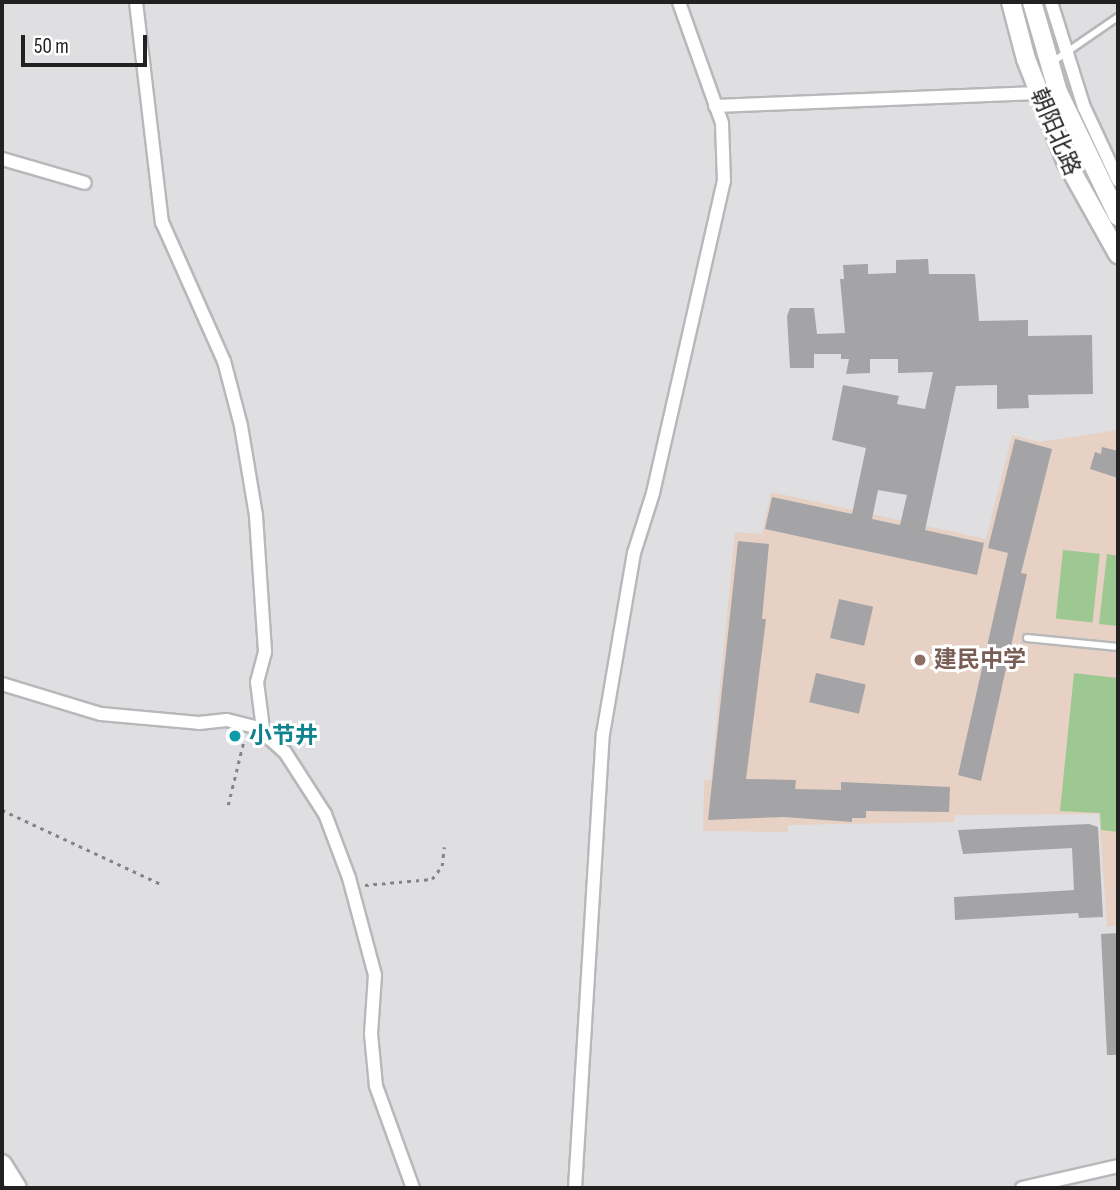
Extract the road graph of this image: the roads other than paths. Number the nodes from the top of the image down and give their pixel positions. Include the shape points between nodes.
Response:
1 (136, 2) edge
2 (679, 2) edge
3 (1011, 2) edge
4 (1032, 2) edge
5 (1051, 2) edge
6 (1118, 17) edge
7 (1066, 52) junction
8 (1049, 65) junction
9 (1038, 93) junction
10 (715, 106) junction
11 (2, 159) edge
12 (1118, 180) edge
13 (85, 183) dead end
14 (1118, 216) edge
15 (1118, 254) edge
16 (1027, 638) dead end
17 (1118, 647) edge
18 (2, 684) edge
19 (263, 729) junction
20 (2, 1164) edge
21 (1118, 1166) edge
22 (17, 1188) edge
23 (413, 1188) edge
24 (575, 1188) edge
25 (1022, 1188) edge

1 - 19 street via 162,222 224,361 241,426 256,516 265,652 257,682
2 - 10 street
3 - 9 main road, 朝阳北路
4 - 8 main road, 朝阳北路
5 - 7 street
6 - 7 lane
7 - 8 lane
7 - 12 street via 1097,138
8 - 14 main road, 朝阳北路 via 1084,153
9 - 10 street
9 - 15 main road, 朝阳北路 via 1066,161
10 - 24 street via 724,143 722,199 653,493 634,553 603,734
11 - 13 street
16 - 17 lane
18 - 19 street via 102,714 198,723 227,720
19 - 23 street via 298,769 326,814 352,890 375,975 372,1034 376,1086
20 - 22 main road
21 - 25 street

